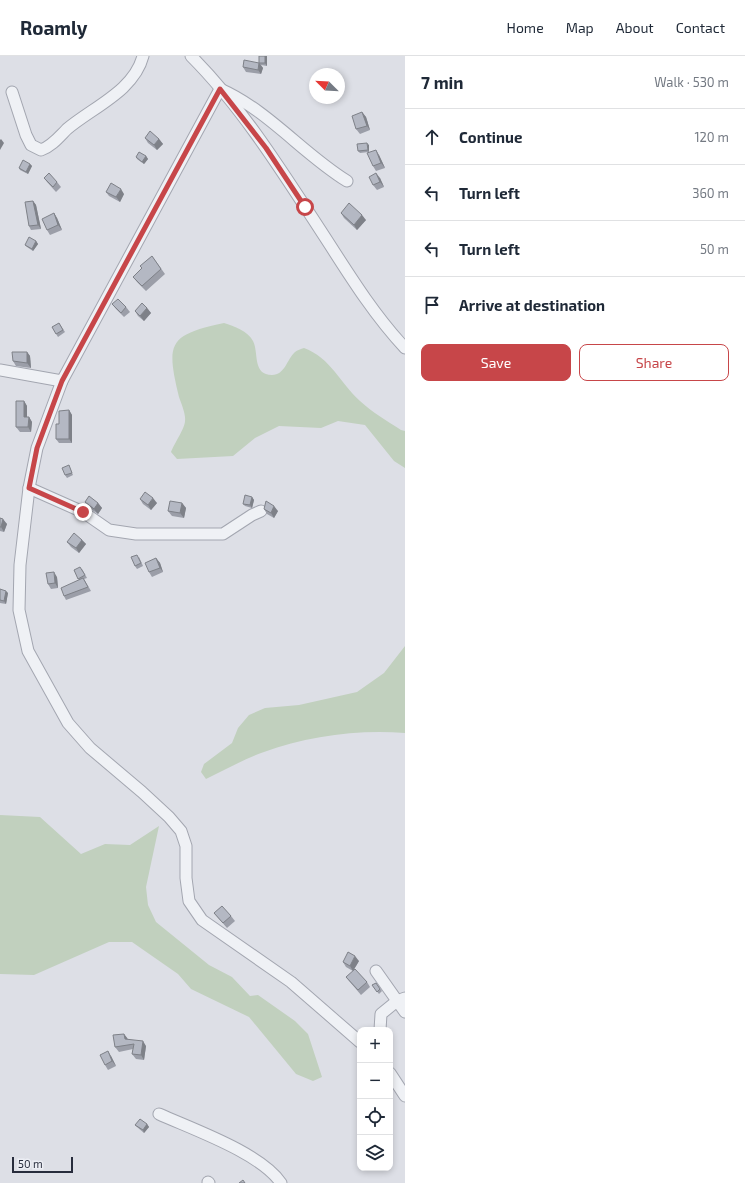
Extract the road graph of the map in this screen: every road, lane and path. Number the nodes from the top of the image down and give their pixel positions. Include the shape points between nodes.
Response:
1 (143, 56) edge
2 (191, 56) edge
3 (220, 89) junction
4 (12, 92) dead end
5 (347, 181) dead end
6 (405, 348) edge
7 (0, 370) edge
8 (62, 381) junction
9 (29, 488) junction
10 (261, 511) dead end
11 (376, 971) dead end
12 (401, 1000) edge
13 (405, 1012) edge
14 (380, 1027) edge
15 (357, 1039) edge
16 (393, 1078) edge
17 (405, 1096) edge
18 (159, 1114) dead end
19 (281, 1183) edge

1 - 4 street via 140,67 126,84 41,150 31,145
2 - 3 street
3 - 5 street via 238,97
3 - 6 street via 266,148 366,301
3 - 8 street
7 - 8 street
8 - 9 street via 37,448
9 - 10 street via 83,512 109,530 136,534 223,534
9 - 15 street via 20,565 19,610 28,651 68,723 90,748 142,792 181,832 186,846 189,901 202,920 291,982
11 - 12 street
12 - 13 street
12 - 14 street via 382,1014
16 - 17 street
18 - 19 street via 226,1144 258,1162

